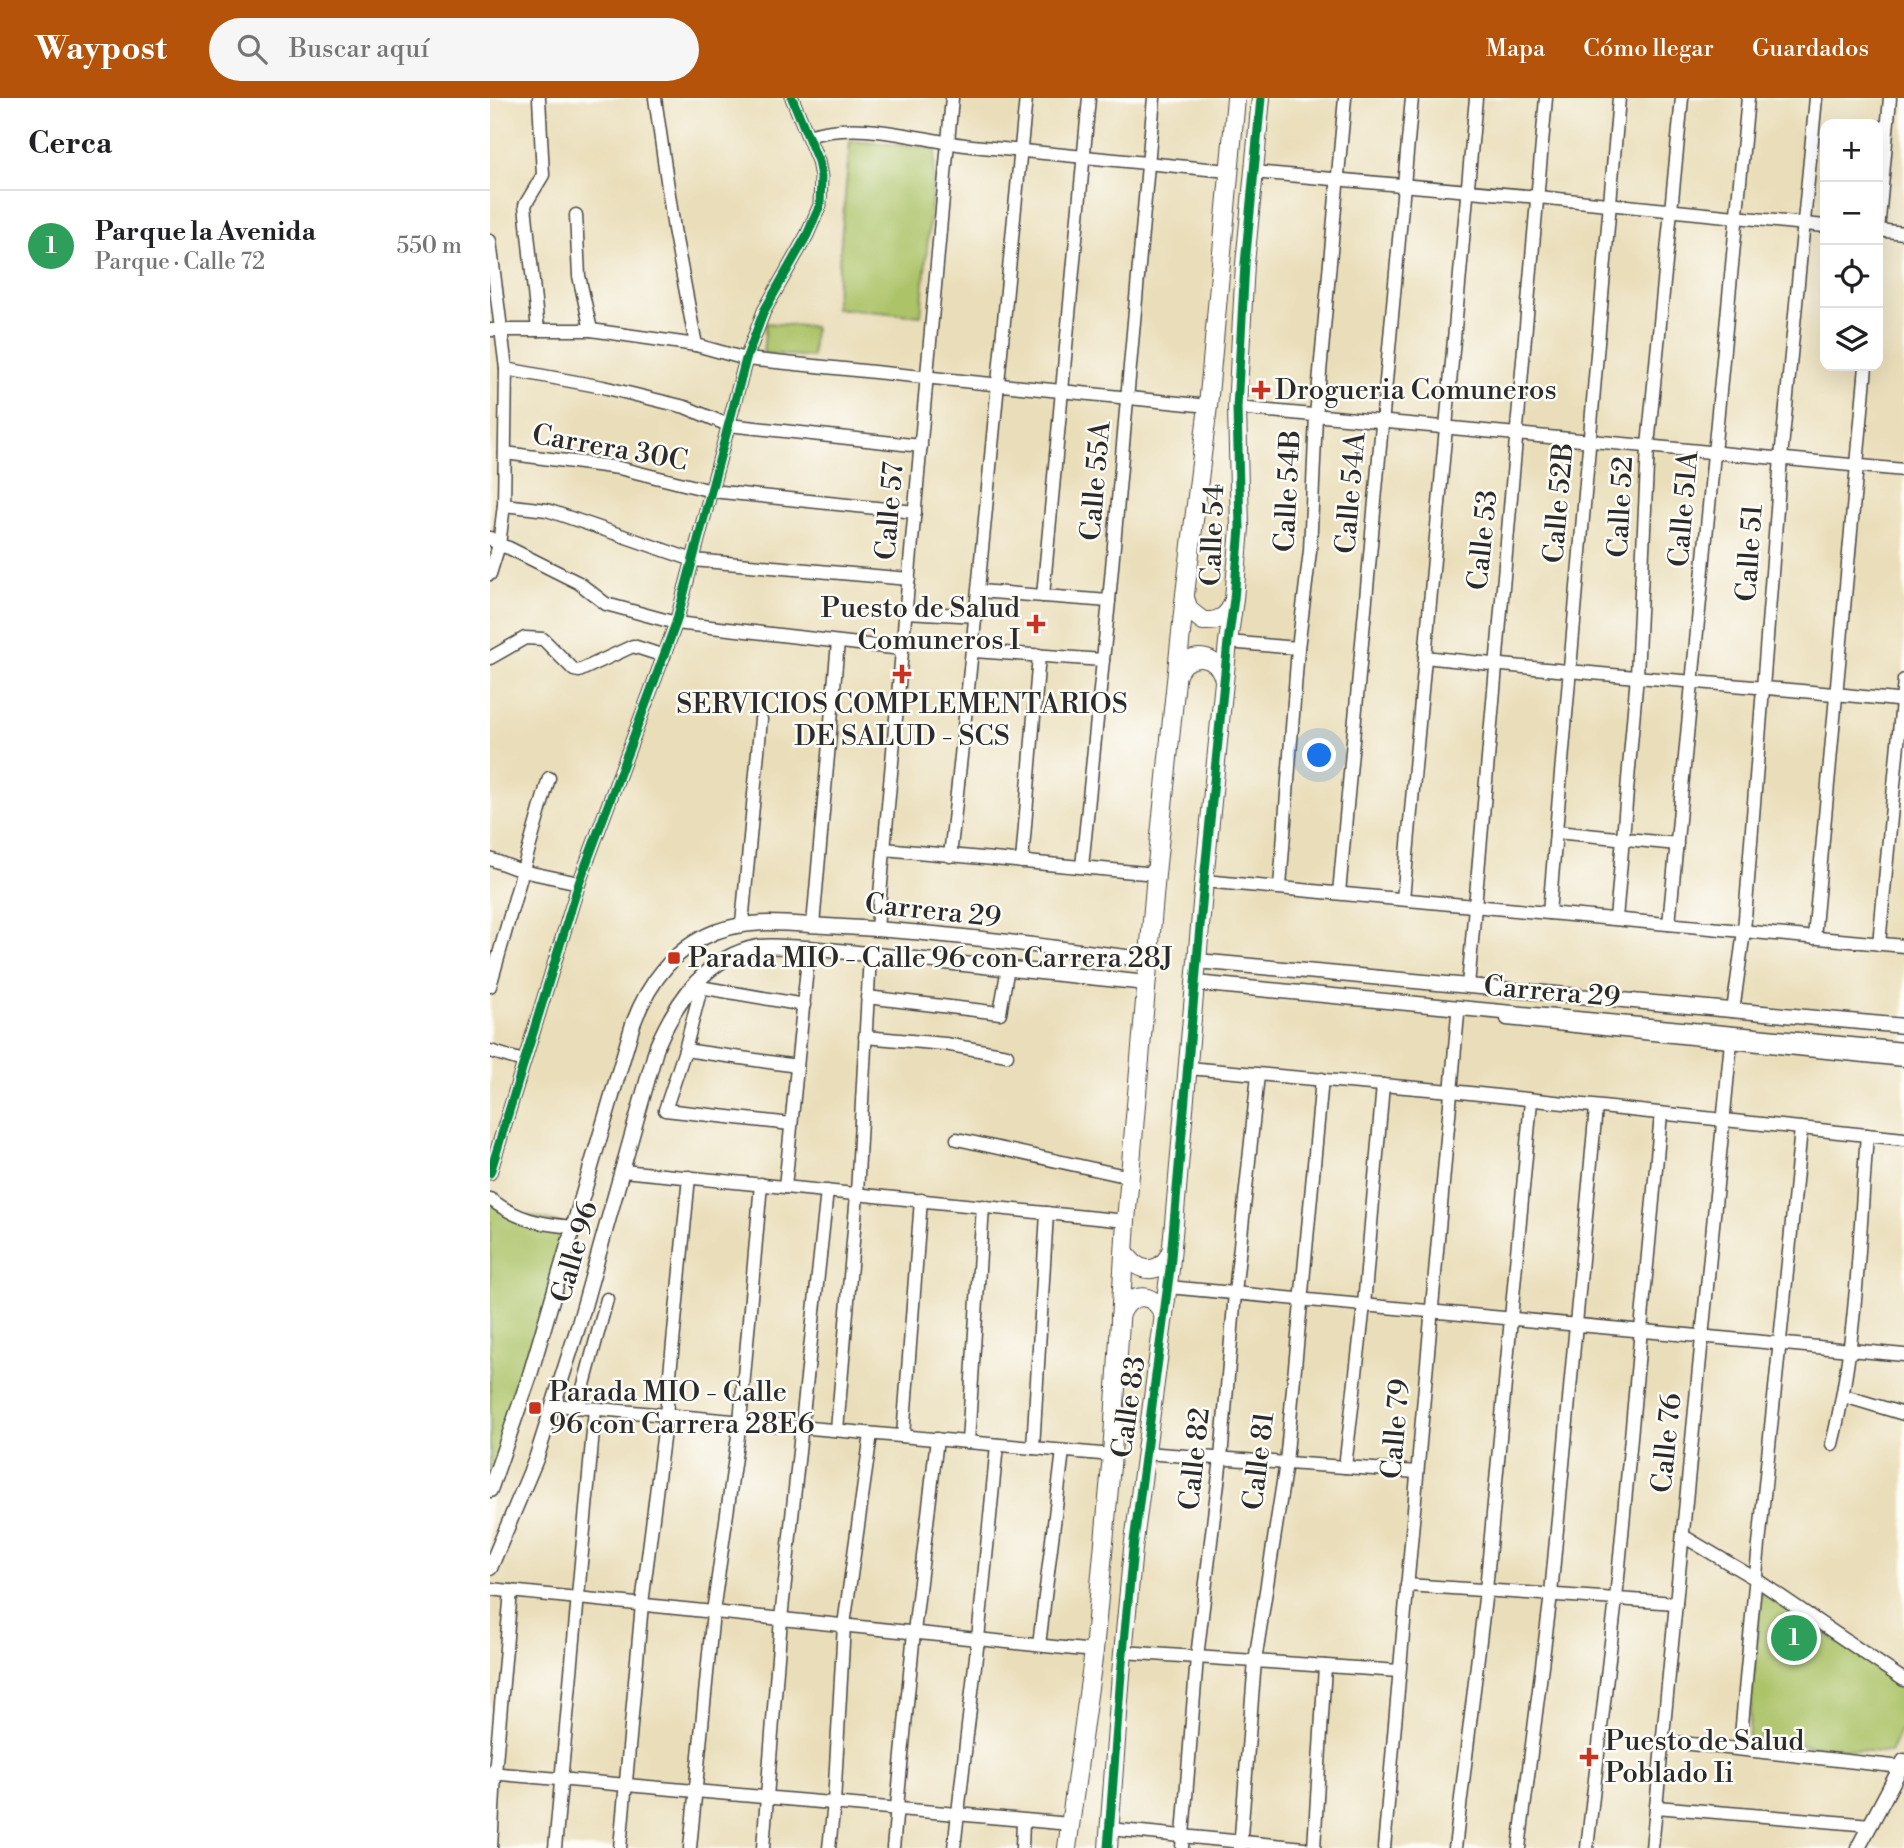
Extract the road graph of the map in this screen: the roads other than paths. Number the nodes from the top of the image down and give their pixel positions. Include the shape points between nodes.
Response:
1 (539, 98) edge
2 (655, 98) edge
3 (792, 98) edge
4 (952, 98) edge
5 (1026, 98) edge
6 (1090, 98) edge
7 (1154, 98) edge
8 (1236, 98) edge
9 (1261, 98) edge
10 (1345, 98) edge
11 (1412, 98) edge
12 (1476, 98) edge
13 (1546, 98) edge
14 (1619, 98) edge
15 (1682, 98) edge
16 (1748, 98) edge
17 (1816, 98) edge
18 (1890, 98) edge
19 (808, 136) junction
20 (948, 143) junction
21 (1021, 151) junction
22 (1084, 158) junction
23 (1147, 163) junction
24 (1228, 171) junction
25 (1253, 172) junction
26 (1338, 180) junction
27 (1882, 182) edge
28 (1405, 185) junction
29 (1467, 191) junction
30 (1538, 197) junction
31 (1610, 205) junction
32 (1671, 211) junction
33 (576, 215) dead end
34 (1737, 217) junction
35 (1803, 225) junction
36 (1820, 226) edge
37 (1883, 231) edge
38 (1904, 233) edge
39 (490, 241) edge
40 (496, 330) edge
41 (538, 330) junction
42 (591, 330) junction
43 (696, 345) junction
44 (746, 359) junction
45 (506, 369) junction
46 (1866, 371) edge
47 (927, 378) junction
48 (998, 385) junction
49 (1063, 391) junction
50 (1128, 398) junction
51 (1208, 406) junction
52 (1237, 408) junction
53 (1316, 416) junction
54 (1382, 422) junction
55 (728, 425) junction
56 (1446, 428) junction
57 (1518, 434) junction
58 (1589, 441) junction
59 (921, 446) junction
60 (1648, 446) junction
61 (1713, 452) junction
62 (505, 453) junction
63 (1781, 458) junction
64 (1857, 465) junction
65 (1904, 470) edge
66 (712, 491) junction
67 (504, 505) junction
68 (915, 512) junction
69 (494, 542) edge
70 (693, 560) junction
71 (490, 575) edge
72 (909, 579) junction
73 (979, 591) junction
74 (1185, 594) junction
75 (1043, 596) junction
76 (1234, 599) junction
77 (1110, 601) junction
78 (906, 612) junction
79 (978, 615) junction
80 (676, 623) junction
81 (838, 642) junction
82 (1228, 642) junction
83 (1298, 648) junction
84 (902, 649) junction
85 (974, 651) junction
86 (1039, 655) junction
87 (664, 656) junction
88 (1425, 657) junction
89 (490, 658) edge
90 (1103, 660) junction
91 (1495, 665) junction
92 (1570, 672) junction
93 (1177, 675) junction
94 (1637, 676) junction
95 (1224, 679) junction
96 (1904, 680) edge
97 (1692, 682) junction
98 (1764, 687) junction
99 (1836, 694) junction
100 (1903, 701) edge
101 (761, 719) dead end
102 (549, 778) dead end
103 (1556, 832) junction
104 (1623, 837) junction
105 (1677, 844) junction
106 (884, 849) junction
107 (950, 856) junction
108 (490, 859) edge
109 (1022, 862) junction
110 (1082, 867) junction
111 (522, 871) junction
112 (1156, 874) junction
113 (1204, 881) junction
114 (579, 883) junction
115 (1279, 887) junction
116 (1339, 893) junction
117 (1403, 899) junction
118 (1475, 906) junction
119 (1549, 913) junction
120 (1616, 919) junction
121 (742, 924) junction
122 (1669, 924) junction
123 (814, 925) junction
124 (877, 928) junction
125 (1744, 931) junction
126 (713, 933) joint
127 (1814, 938) junction
128 (1879, 944) junction
129 (1904, 946) edge
130 (809, 948) junction
131 (870, 955) junction
132 (720, 962) joint
133 (1008, 967) junction
134 (1148, 972) junction
135 (1196, 972) junction
136 (490, 986) edge
137 (1468, 986) junction
138 (696, 987) junction
139 (867, 997) junction
140 (1194, 1002) junction
141 (804, 1004) junction
142 (1733, 1011) junction
143 (1458, 1014) junction
144 (1904, 1026) edge
145 (865, 1037) junction
146 (1731, 1042) junction
147 (685, 1050) junction
148 (1904, 1050) edge
149 (490, 1051) edge
150 (1007, 1055) dead end
151 (1904, 1060) edge
152 (523, 1061) junction
153 (797, 1066) junction
154 (1188, 1068) junction
155 (1258, 1075) junction
156 (1322, 1079) junction
157 (1384, 1085) junction
158 (1451, 1091) junction
159 (1531, 1101) junction
160 (1597, 1108) junction
161 (1661, 1114) junction
162 (1723, 1120) junction
163 (791, 1124) junction
164 (1801, 1128) junction
165 (1867, 1135) junction
166 (957, 1139) dead end
167 (1904, 1139) edge
168 (623, 1171) junction
169 (490, 1173) edge
170 (689, 1177) junction
171 (1130, 1177) junction
172 (761, 1184) junction
173 (785, 1186) junction
174 (827, 1191) junction
175 (857, 1194) junction
176 (490, 1199) edge
177 (921, 1200) junction
178 (983, 1206) junction
179 (1047, 1213) junction
180 (1126, 1220) junction
181 (573, 1227) junction
182 (1172, 1250) junction
183 (1125, 1252) junction
184 (1168, 1287) junction
185 (1235, 1293) junction
186 (607, 1299) dead end
187 (1301, 1299) junction
188 (1364, 1305) junction
189 (1432, 1311) junction
190 (1119, 1317) junction
191 (1164, 1318) junction
192 (1510, 1318) junction
193 (1576, 1324) junction
194 (1641, 1331) junction
195 (1702, 1336) junction
196 (1782, 1343) junction
197 (1849, 1350) junction
198 (1904, 1355) edge
199 (1844, 1396) junction
200 (554, 1405) junction
201 (578, 1407) junction
202 (595, 1409) junction
203 (1904, 1414) edge
204 (666, 1415) junction
205 (740, 1422) junction
206 (802, 1427) junction
207 (837, 1430) junction
208 (871, 1434) junction
209 (903, 1436) junction
210 (937, 1439) junction
211 (968, 1442) junction
212 (1832, 1444) dead end
213 (997, 1445) junction
214 (1033, 1448) junction
215 (1063, 1451) junction
216 (1144, 1453) junction
217 (1112, 1455) junction
218 (1221, 1458) junction
219 (1286, 1463) junction
220 (1346, 1467) junction
221 (1417, 1472) junction
222 (490, 1490) edge
223 (1683, 1536) junction
224 (490, 1568) edge
225 (1754, 1578) junction
226 (1407, 1585) junction
227 (490, 1589) edge
228 (1486, 1590) junction
229 (512, 1591) junction
230 (1551, 1594) junction
231 (577, 1598) junction
232 (1616, 1599) junction
233 (1676, 1603) junction
234 (642, 1604) junction
235 (713, 1612) junction
236 (781, 1619) junction
237 (845, 1625) junction
238 (914, 1632) junction
239 (978, 1639) junction
240 (1039, 1645) junction
241 (1094, 1651) junction
242 (1123, 1652) junction
243 (1197, 1657) junction
244 (1255, 1661) junction
245 (1325, 1666) junction
246 (1399, 1671) junction
247 (1904, 1681) edge
248 (1663, 1741) junction
249 (1740, 1749) junction
250 (1903, 1764) edge
251 (492, 1773) edge
252 (560, 1779) junction
253 (625, 1785) junction
254 (696, 1790) junction
255 (768, 1797) junction
256 (834, 1803) junction
257 (1656, 1807) junction
258 (896, 1810) junction
259 (957, 1815) junction
260 (1023, 1821) junction
261 (1070, 1824) junction
262 (1871, 1825) junction
263 (1110, 1829) junction
264 (1182, 1842) edge
265 (1240, 1845) edge
266 (491, 1848) edge
267 (555, 1848) edge
268 (620, 1848) edge
269 (690, 1848) edge
270 (763, 1848) edge
271 (829, 1848) edge
272 (893, 1848) edge
273 (954, 1848) edge
274 (1021, 1848) edge
275 (1067, 1848) edge
276 (1108, 1848) edge
277 (1304, 1848) edge
278 (1314, 1848) edge
279 (1384, 1848) edge
280 (1455, 1848) edge
281 (1519, 1848) edge
282 (1587, 1848) edge
283 (1652, 1848) edge
284 (1858, 1848) edge

1 - 41 street via 543,175 525,205
2 - 43 street
3 - 19 street
4 - 20 street, Calle 57
5 - 21 street
6 - 22 street
7 - 23 street, Calle 55A
8 - 24 main road, Calle 54
9 - 25 main road, Calle 54
10 - 26 street, Calle 54B
11 - 28 street, Calle 54A
12 - 29 street
13 - 30 street, Calle 53
14 - 31 street, Calle 52B
15 - 32 street, Calle 52
16 - 34 street, Calle 51A
17 - 35 street, Calle 51
18 - 27 street
19 - 20 street via 846,128
19 - 44 street via 821,177 820,205 764,311
20 - 21 street
20 - 47 street, Calle 57
21 - 22 street
21 - 48 street
22 - 23 street
22 - 49 street
23 - 24 street
23 - 50 street, Calle 55A
24 - 51 main road, Calle 54
25 - 26 street
25 - 52 main road, Calle 54
26 - 28 street
26 - 53 street, Calle 54B
28 - 29 street
28 - 54 street, Calle 54A
29 - 30 street
29 - 56 street
30 - 31 street
30 - 57 street, Calle 53
31 - 32 street
31 - 58 street, Calle 52B
32 - 34 street
32 - 60 street, Calle 52
33 - 42 street via 579,276
34 - 35 street
34 - 61 street, Calle 51A
35 - 36 street
35 - 63 street, Calle 51
37 - 38 street
39 - 40 street
40 - 41 street
40 - 45 street
41 - 42 street
42 - 43 street
43 - 44 street
44 - 47 street
44 - 55 street
45 - 55 street via 603,387 685,408
45 - 62 street
46 - 64 street
47 - 48 street
47 - 59 street, Calle 57
48 - 49 street
48 - 73 street
49 - 50 street
49 - 75 street
50 - 51 street
50 - 77 street, Calle 55A
51 - 74 main road, Calle 54
52 - 53 street
52 - 76 main road, Calle 54 via 1240,528
53 - 54 street
53 - 83 street, Calle 54B via 1310,551
54 - 56 street
54 - 116 street, Calle 54A
55 - 59 street
55 - 66 street
56 - 57 street
56 - 88 street
57 - 58 street
57 - 91 street, Calle 53
58 - 60 street
58 - 92 street, Calle 52B
59 - 68 street, Calle 57
60 - 61 street
60 - 94 street, Calle 52
61 - 63 street
61 - 97 street, Calle 51A
62 - 66 street, Carrera 30C via 619,468
62 - 67 street
63 - 64 street
63 - 98 street, Calle 51
64 - 65 street
64 - 99 street
66 - 68 street, Carrera 30C
66 - 70 street
67 - 69 street
67 - 70 street via 547,510
68 - 72 street, Calle 57
69 - 71 street
69 - 80 street via 579,583 606,604
70 - 72 street
70 - 80 street
72 - 78 street, Calle 57
73 - 75 street
73 - 79 street
74 - 76 main road via 1189,610 1203,621 1220,619
74 - 93 main road, Calle 54
75 - 77 street
76 - 82 main road, Calle 54
77 - 90 street, Calle 55A
78 - 79 street
78 - 84 street, Calle 57
79 - 85 street
80 - 81 street
80 - 87 street
81 - 84 street
81 - 123 street
82 - 83 street
82 - 95 main road, Calle 54
83 - 115 street, Calle 54B
84 - 106 street, Calle 57
85 - 86 street
85 - 107 street
86 - 90 street
86 - 109 street
87 - 89 street via 633,646 579,671 543,639 525,638
87 - 114 street
88 - 91 street
88 - 117 street
90 - 110 street, Calle 55A
91 - 92 street
91 - 118 street, Calle 53
92 - 94 street
92 - 103 street, Calle 52B
93 - 95 main road via 1181,666 1198,657 1216,663
93 - 112 main road, Calle 54
94 - 97 street
94 - 104 street, Calle 52
95 - 113 main road, Calle 54
96 - 100 street
97 - 98 street
97 - 105 street, Calle 51A
98 - 99 street
98 - 125 street, Calle 51
99 - 100 street
99 - 127 street
100 - 128 street
101 - 121 street
102 - 111 street
103 - 104 street
103 - 119 street, Calle 52B
104 - 105 street
104 - 120 street, Calle 52
105 - 122 street, Calle 51A
106 - 107 street
106 - 124 street, Calle 57
107 - 109 street
108 - 111 street
109 - 110 street
110 - 112 street
111 - 114 street
111 - 136 street
112 - 134 main road, Calle 54
113 - 115 street
113 - 135 main road, Calle 54
114 - 152 street
115 - 116 street
116 - 117 street
117 - 118 street
118 - 119 street
118 - 137 street, Calle 53
119 - 120 street
120 - 122 street
121 - 123 street, Carrera 29
121 - 126 street, Carrera 29
122 - 125 street
123 - 124 street, Carrera 29
124 - 134 street, Carrera 29
125 - 127 street
125 - 142 street, Calle 51
126 - 181 street, Calle 96 via 674,958 641,1002
127 - 128 street
128 - 129 street
130 - 131 street, Carrera 29
130 - 132 street, Carrera 29 via 762,947
130 - 141 street
131 - 133 street, Carrera 29
131 - 139 street
132 - 138 street, Calle 96
133 - 134 street, Carrera 29
133 - 139 street via 1000,1013
134 - 171 main road, Calle 83
135 - 137 street, Carrera 29
135 - 140 main road, Calle 83
135 - 148 street, Carrera 29
137 - 142 street, Carrera 29
138 - 141 street
138 - 147 street
138 - 168 street, Calle 96 via 677,1004 657,1045
139 - 145 street
140 - 143 street via 1209,990 1217,990
140 - 154 main road, Calle 83
141 - 153 street
142 - 144 street, Carrera 29
143 - 146 street
143 - 158 street, Calle 79
145 - 150 street
145 - 175 street
146 - 151 street
146 - 162 street, Calle 76
147 - 153 street
147 - 163 street via 665,1110
149 - 152 street
152 - 169 street
153 - 163 street
154 - 155 street
154 - 182 main road, Calle 83
155 - 156 street
155 - 185 street, Calle 82
156 - 157 street
156 - 187 street, Calle 81
157 - 158 street
157 - 188 street
158 - 159 street
158 - 189 street, Calle 79
159 - 160 street
159 - 192 street
160 - 161 street
160 - 193 street
161 - 162 street
161 - 194 street
162 - 164 street
162 - 195 street, Calle 76
163 - 173 street
164 - 165 street
164 - 196 street
165 - 167 street
165 - 197 street
166 - 171 street
168 - 170 street
168 - 200 street, Calle 96
170 - 172 street
170 - 204 street
171 - 180 main road, Calle 83
172 - 173 street
172 - 205 street
173 - 174 street
174 - 175 street
174 - 206 street
175 - 177 street
175 - 207 street
176 - 181 street via 540,1224
177 - 178 street
177 - 209 street
178 - 179 street
178 - 211 street
179 - 180 street
179 - 214 street
180 - 183 main road, Calle 83
181 - 222 street, Calle 96
182 - 183 main road via 1160,1267 1149,1269 1130,1262
182 - 184 main road, Calle 83
183 - 190 main road, Calle 83
184 - 185 street
184 - 191 main road, Calle 83
185 - 187 street
185 - 218 street, Calle 82
186 - 201 street
187 - 188 street
187 - 219 street, Calle 81
188 - 189 street
188 - 220 street
189 - 192 street
189 - 221 street, Calle 79
190 - 191 main road via 1122,1308 1138,1297 1156,1302
190 - 217 main road, Calle 83
191 - 216 main road, Calle 83
192 - 193 street
192 - 228 street
193 - 194 street
193 - 230 street
194 - 195 street
194 - 232 street
195 - 196 street
195 - 223 street, Calle 76
196 - 197 street
196 - 225 street
197 - 198 street
197 - 199 street
199 - 203 street
199 - 212 street
200 - 201 street
200 - 224 street, Calle 96
201 - 202 street
202 - 204 street
202 - 231 street
204 - 205 street
204 - 234 street
205 - 206 street
205 - 235 street
206 - 207 street
206 - 236 street
207 - 208 street
208 - 209 street
208 - 237 street
209 - 210 street
210 - 211 street
210 - 238 street
211 - 213 street
213 - 214 street
213 - 239 street
214 - 215 street
215 - 217 street
215 - 240 street
216 - 218 street
216 - 242 main road, Calle 83
217 - 241 main road, Calle 83
218 - 219 street
218 - 243 street, Calle 82
219 - 220 street
219 - 244 street, Calle 81
220 - 221 street
221 - 226 street, Calle 79
223 - 225 street
223 - 233 street, Calle 76
225 - 247 street
225 - 249 street
226 - 228 street
226 - 246 street, Calle 79
227 - 229 street
228 - 230 street
228 - 280 street
229 - 231 street
229 - 251 street
230 - 232 street
230 - 281 street
231 - 234 street
231 - 252 street
232 - 233 street
232 - 282 street
233 - 248 street, Calle 76
234 - 235 street
234 - 253 street
235 - 236 street
235 - 254 street
236 - 237 street
236 - 255 street
237 - 238 street
237 - 256 street
238 - 239 street
238 - 258 street
239 - 240 street
239 - 259 street
240 - 241 street
241 - 261 main road, Calle 83
242 - 243 street
242 - 263 main road, Calle 83
243 - 244 street
243 - 264 street, Calle 82
244 - 245 street
244 - 265 street, Calle 81
245 - 246 street
245 - 278 street
246 - 279 street, Calle 79
248 - 249 street
248 - 257 street, Calle 76
249 - 250 street
250 - 262 street
251 - 252 street
251 - 266 street
252 - 253 street
252 - 267 street
253 - 254 street
253 - 268 street
254 - 255 street
254 - 269 street
255 - 256 street
255 - 270 street
256 - 258 street
256 - 271 street
257 - 262 street
257 - 283 street, Calle 76
258 - 259 street
258 - 272 street
259 - 260 street
259 - 273 street
260 - 261 street
260 - 274 street
261 - 275 main road, Calle 83
262 - 284 street
263 - 264 street
263 - 276 main road, Calle 83
264 - 265 street
265 - 277 street

